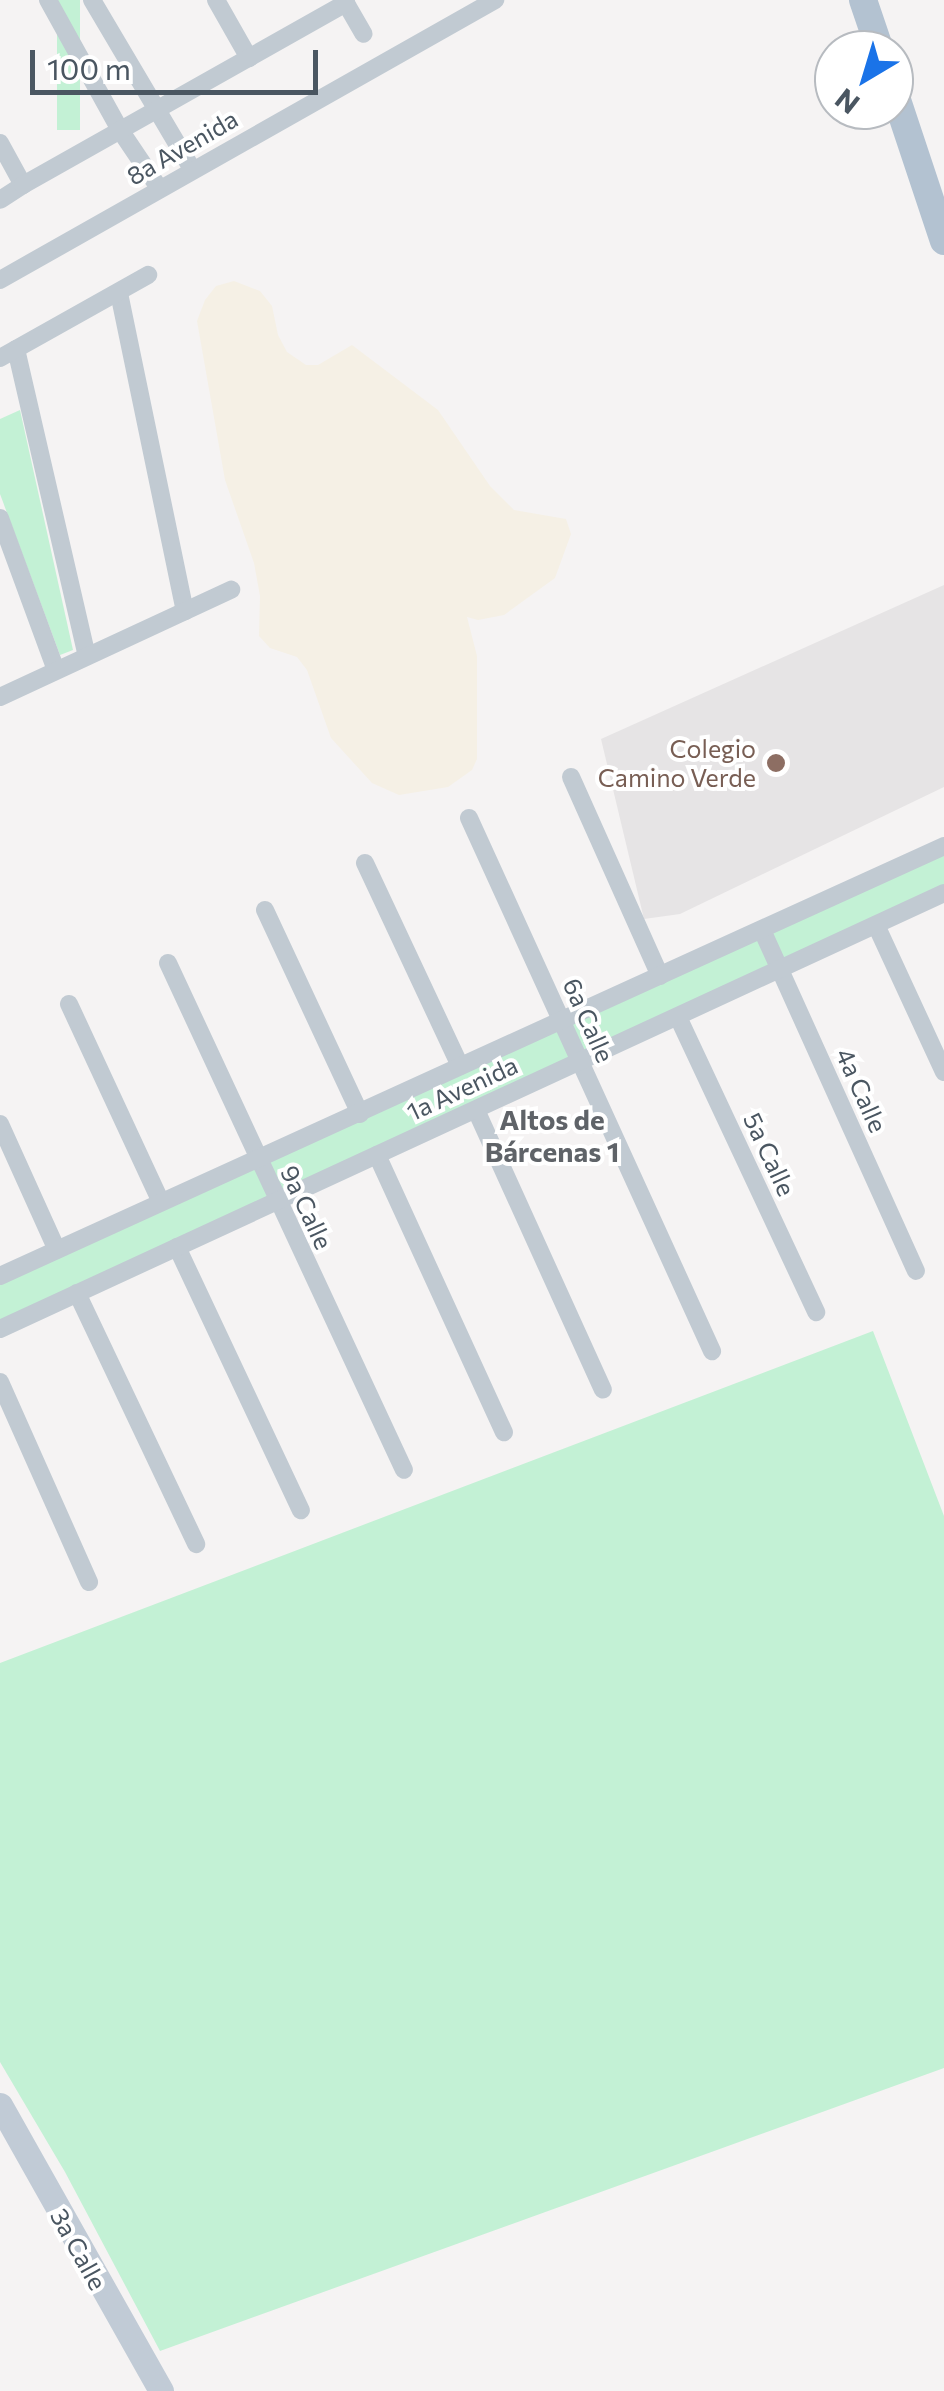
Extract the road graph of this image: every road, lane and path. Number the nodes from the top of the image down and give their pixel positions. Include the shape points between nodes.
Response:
1 (48, 0) edge
2 (92, 0) edge
3 (216, 0) edge
4 (496, 0) edge
5 (863, 0) edge
6 (345, 2) edge
7 (873, 30) edge
8 (364, 34) dead end
9 (249, 58) junction
10 (156, 111) junction
11 (120, 130) junction
12 (907, 130) edge
13 (0, 144) edge
14 (192, 169) junction
15 (24, 185) junction
16 (159, 188) junction
17 (0, 200) edge
18 (944, 241) edge
19 (148, 275) dead end
20 (0, 280) edge
21 (119, 293) junction
22 (8, 353) edge
23 (0, 518) edge
24 (230, 590) dead end
25 (186, 611) junction
26 (87, 656) junction
27 (56, 670) junction
28 (0, 697) edge
29 (571, 777) dead end
30 (469, 818) dead end
31 (944, 846) edge
32 (365, 863) dead end
33 (944, 893) edge
34 (265, 910) dead end
35 (876, 925) junction
36 (762, 930) junction
37 (168, 963) dead end
38 (779, 969) junction
39 (660, 976) junction
40 (69, 1004) dead end
41 (678, 1017) junction
42 (562, 1020) junction
43 (580, 1061) junction
44 (460, 1066) junction
45 (944, 1072) edge
46 (476, 1110) junction
47 (360, 1114) junction
48 (0, 1124) edge
49 (377, 1154) junction
50 (258, 1160) junction
51 (276, 1201) junction
52 (161, 1202) junction
53 (177, 1247) junction
54 (57, 1250) junction
55 (916, 1271) dead end
56 (0, 1276) edge
57 (78, 1293) junction
58 (816, 1312) dead end
59 (0, 1328) edge
60 (712, 1351) dead end
61 (0, 1382) edge
62 (603, 1390) dead end
63 (504, 1432) dead end
64 (404, 1470) dead end
65 (301, 1510) dead end
66 (196, 1544) dead end
67 (89, 1582) dead end
68 (0, 2106) edge
69 (161, 2391) edge

1 - 11 street
2 - 10 street
3 - 9 street
4 - 14 street, 8a Avenida
5 - 7 main road
6 - 8 street
6 - 9 street
9 - 10 street
10 - 11 street
10 - 14 street
11 - 15 street
11 - 16 street
12 - 18 main road
13 - 15 street
14 - 16 street, 8a Avenida
15 - 17 street
16 - 20 street, 8a Avenida
19 - 21 street
21 - 22 street
21 - 25 street
22 - 26 street
23 - 27 street
24 - 25 street
25 - 26 street
26 - 27 street
27 - 28 street
29 - 39 street
30 - 42 street, 6a Calle
31 - 36 street, 1a Avenida
32 - 44 street
33 - 35 street, 1a Avenida
34 - 47 street
35 - 38 street, 1a Avenida
35 - 45 street
36 - 38 street, 4a Calle
36 - 39 street, 1a Avenida
37 - 50 street, 9a Calle
38 - 41 street, 1a Avenida
38 - 55 street, 4a Calle
39 - 42 street, 1a Avenida
40 - 52 street
41 - 43 street, 1a Avenida
41 - 58 street, 5a Calle
42 - 43 street, 6a Calle
42 - 44 street, 1a Avenida
43 - 46 street, 1a Avenida
43 - 60 street, 6a Calle
44 - 47 street, 1a Avenida
46 - 49 street, 1a Avenida
46 - 62 street
47 - 50 street, 1a Avenida
48 - 54 street
49 - 51 street, 1a Avenida
49 - 63 street
50 - 51 street, 9a Calle
50 - 52 street, 1a Avenida
51 - 53 street, 1a Avenida
51 - 64 street, 9a Calle
52 - 54 street, 1a Avenida
53 - 57 street, 1a Avenida
53 - 65 street
54 - 56 street, 1a Avenida
57 - 59 street, 1a Avenida
57 - 66 street
61 - 67 street
68 - 69 main road, 3a Calle

